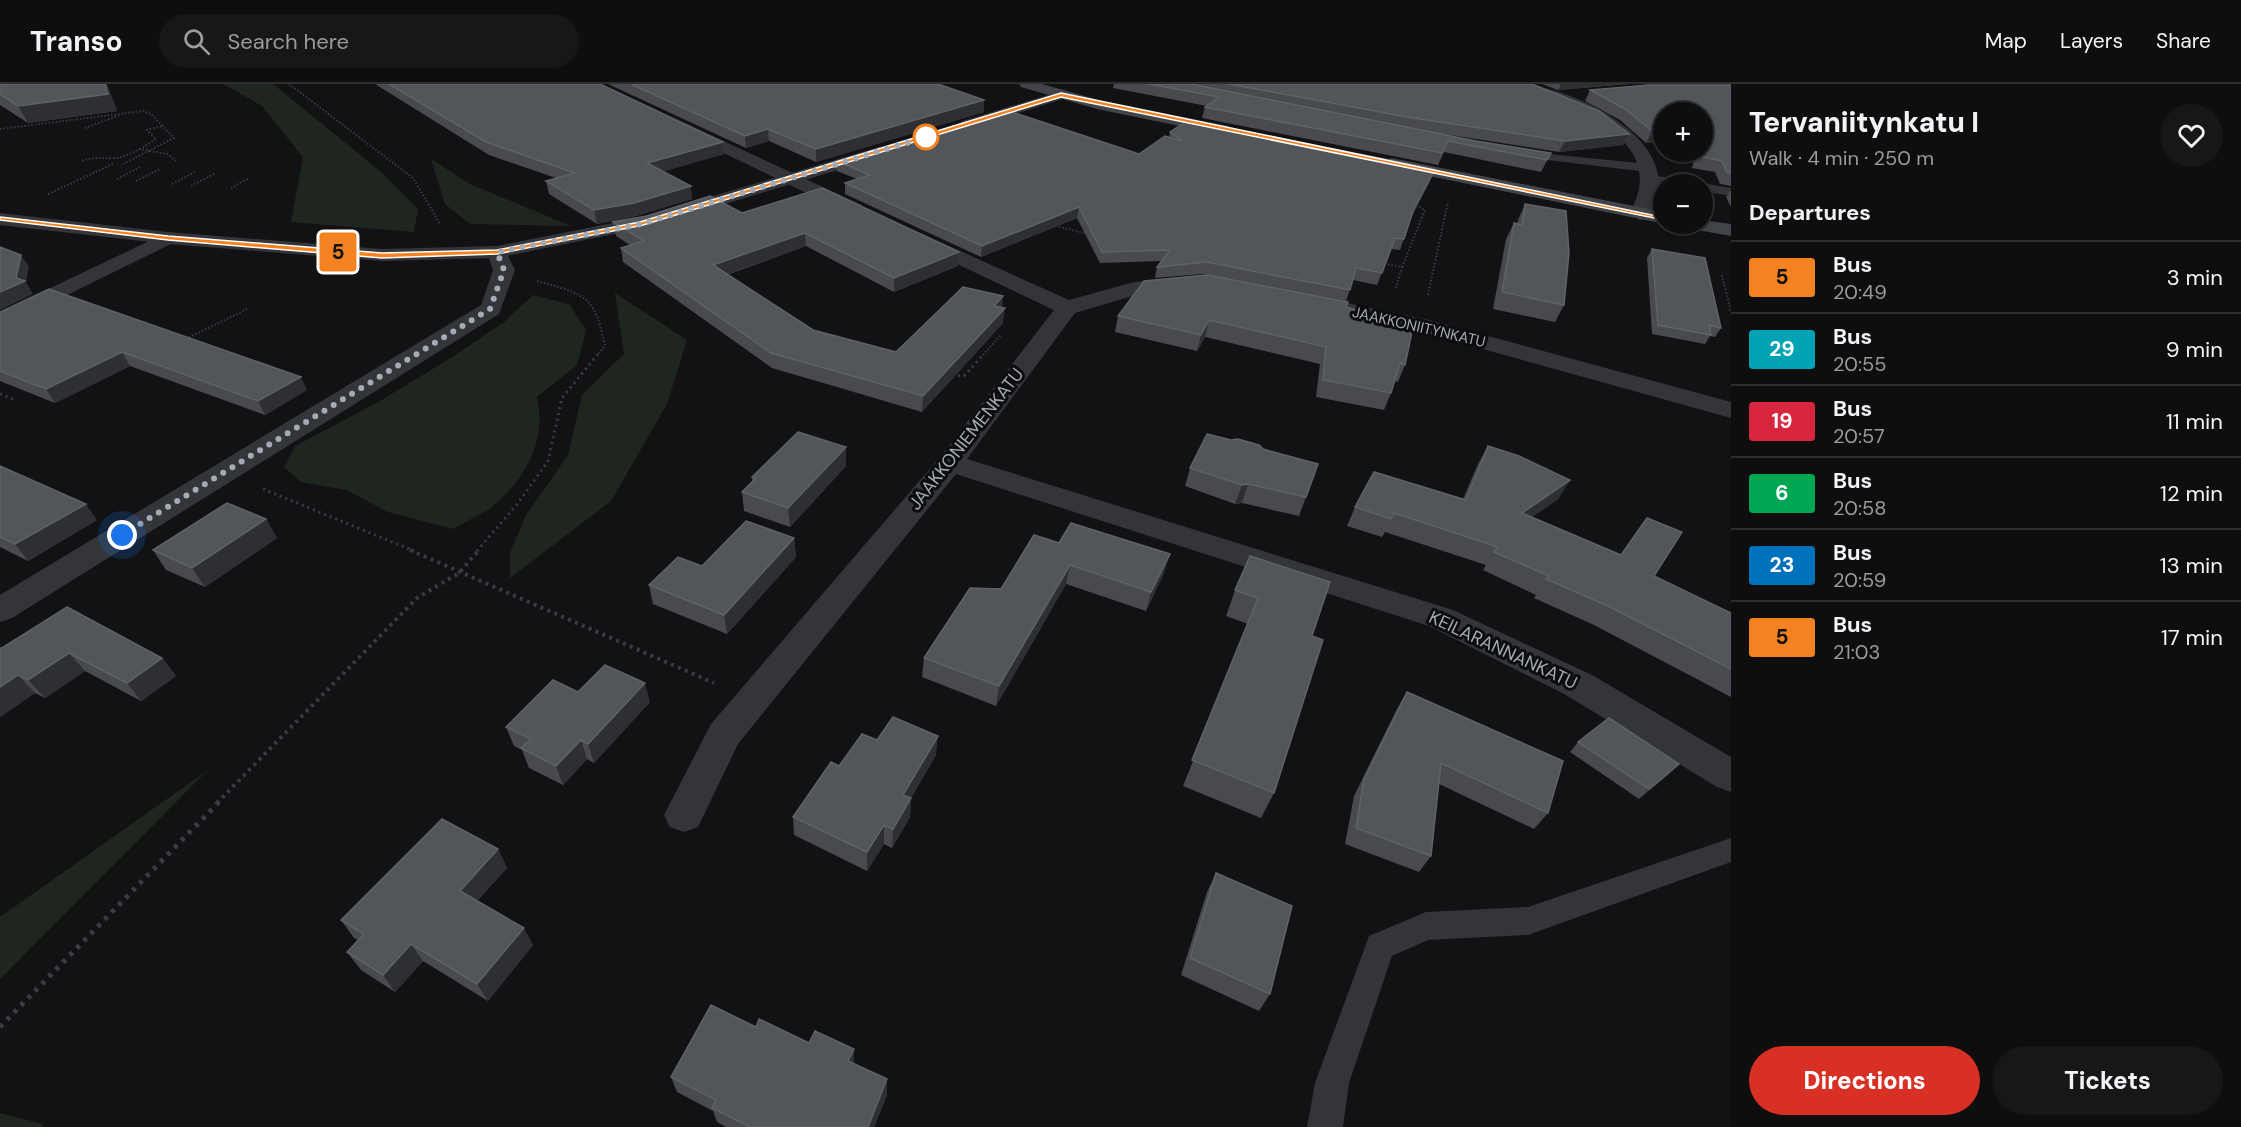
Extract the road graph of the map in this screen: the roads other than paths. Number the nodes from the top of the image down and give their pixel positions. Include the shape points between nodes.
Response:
1 (1026, 84) edge
2 (1522, 84) edge
3 (1590, 94) dead end
4 (1061, 95) junction
5 (1557, 96) junction
6 (663, 118) edge
7 (951, 130) edge
8 (1248, 135) edge
9 (894, 148) edge
10 (1504, 152) edge
11 (1375, 160) edge
12 (1649, 173) junction
13 (1653, 174) edge
14 (791, 179) junction
15 (1713, 189) edge
16 (1731, 192) edge
17 (1641, 214) junction
18 (1653, 216) edge
19 (0, 219) edge
20 (1713, 227) edge
21 (1731, 230) edge
22 (168, 238) junction
23 (497, 252) junction
24 (1203, 282) edge
25 (1296, 300) edge
26 (1067, 308) junction
27 (0, 321) edge
28 (1731, 410) edge
29 (950, 463) junction
30 (0, 610) edge
31 (1731, 776) edge
32 (684, 815) dead end
33 (1731, 850) edge
34 (1325, 1127) edge

1 - 4 main road
2 - 5 street
3 - 5 street
4 - 7 street
4 - 8 main road
5 - 12 street via 1623,130 1638,144
6 - 14 street
9 - 14 street
10 - 12 lane
11 - 17 main road
12 - 13 lane
12 - 17 street via 1647,200
14 - 23 street via 641,224
14 - 26 street
15 - 16 lane
17 - 18 main road
19 - 22 street
20 - 21 main road
22 - 23 street via 382,255
22 - 27 street
23 - 30 street via 504,270 490,309
24 - 26 street via 1134,289
25 - 28 street, JAAKKONIITYNKATU via 1421,325
26 - 29 street, JAAKKONIEMENKATU
29 - 31 street, KEILARANNANKATU via 1441,618 1579,686
29 - 32 street, JAAKKONIEMENKATU via 724,735
33 - 34 lane via 1528,921 1426,926 1380,946 1332,1083

